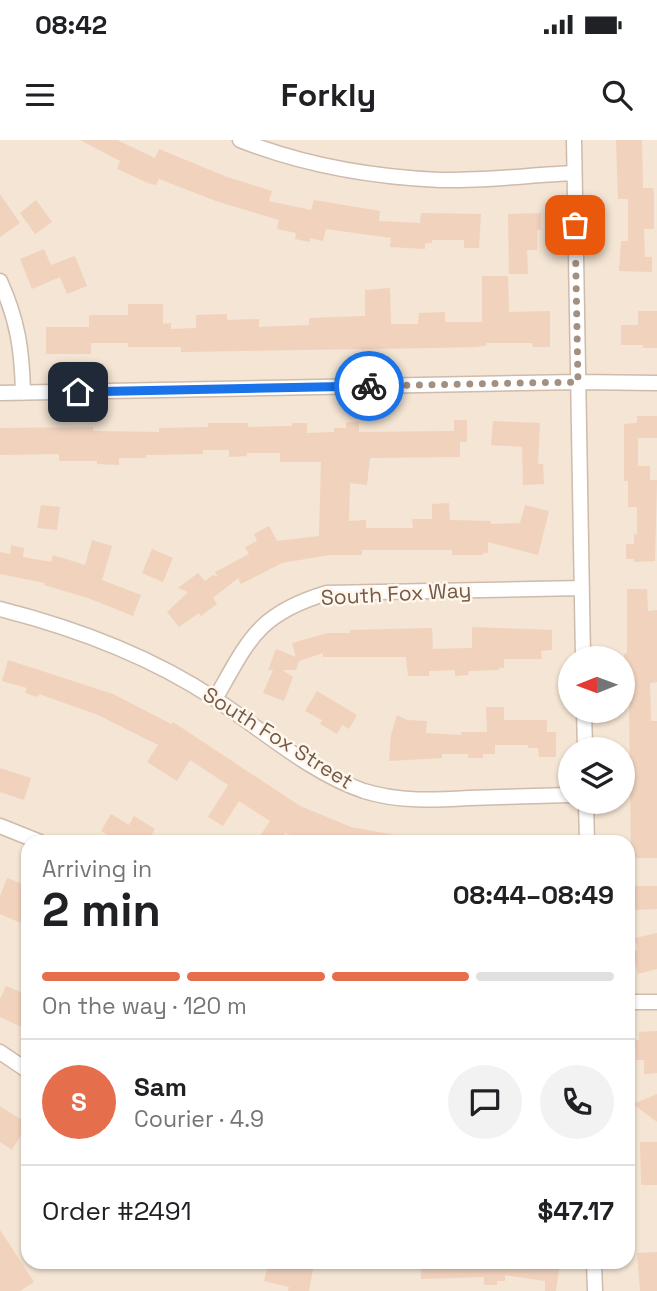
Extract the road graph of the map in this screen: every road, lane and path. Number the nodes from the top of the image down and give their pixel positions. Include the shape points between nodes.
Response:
1 (240, 140) edge
2 (574, 140) edge
3 (575, 173) junction
4 (0, 281) edge
5 (578, 382) junction
6 (657, 383) edge
7 (0, 393) edge
8 (23, 393) junction
9 (582, 588) junction
10 (0, 609) edge
11 (583, 646) edge
12 (215, 699) junction
13 (558, 795) edge
14 (586, 814) edge
15 (0, 826) edge
16 (22, 835) edge
17 (587, 835) edge
18 (635, 1002) edge
19 (657, 1002) edge
20 (0, 1052) edge
21 (21, 1066) edge
22 (594, 1269) edge
23 (595, 1291) edge

1 - 3 street via 338,169 385,176 442,180
2 - 3 street
3 - 5 street
4 - 8 street via 19,331
5 - 6 street
5 - 8 street
5 - 9 street
7 - 8 street
9 - 11 street
9 - 12 street, South Fox Way via 327,593 300,601 280,611 250,639
10 - 12 street, South Fox Street via 99,640
12 - 13 street, South Fox Street via 334,778 364,791 412,800
14 - 17 street
15 - 16 street
18 - 19 street
20 - 21 street
22 - 23 street

